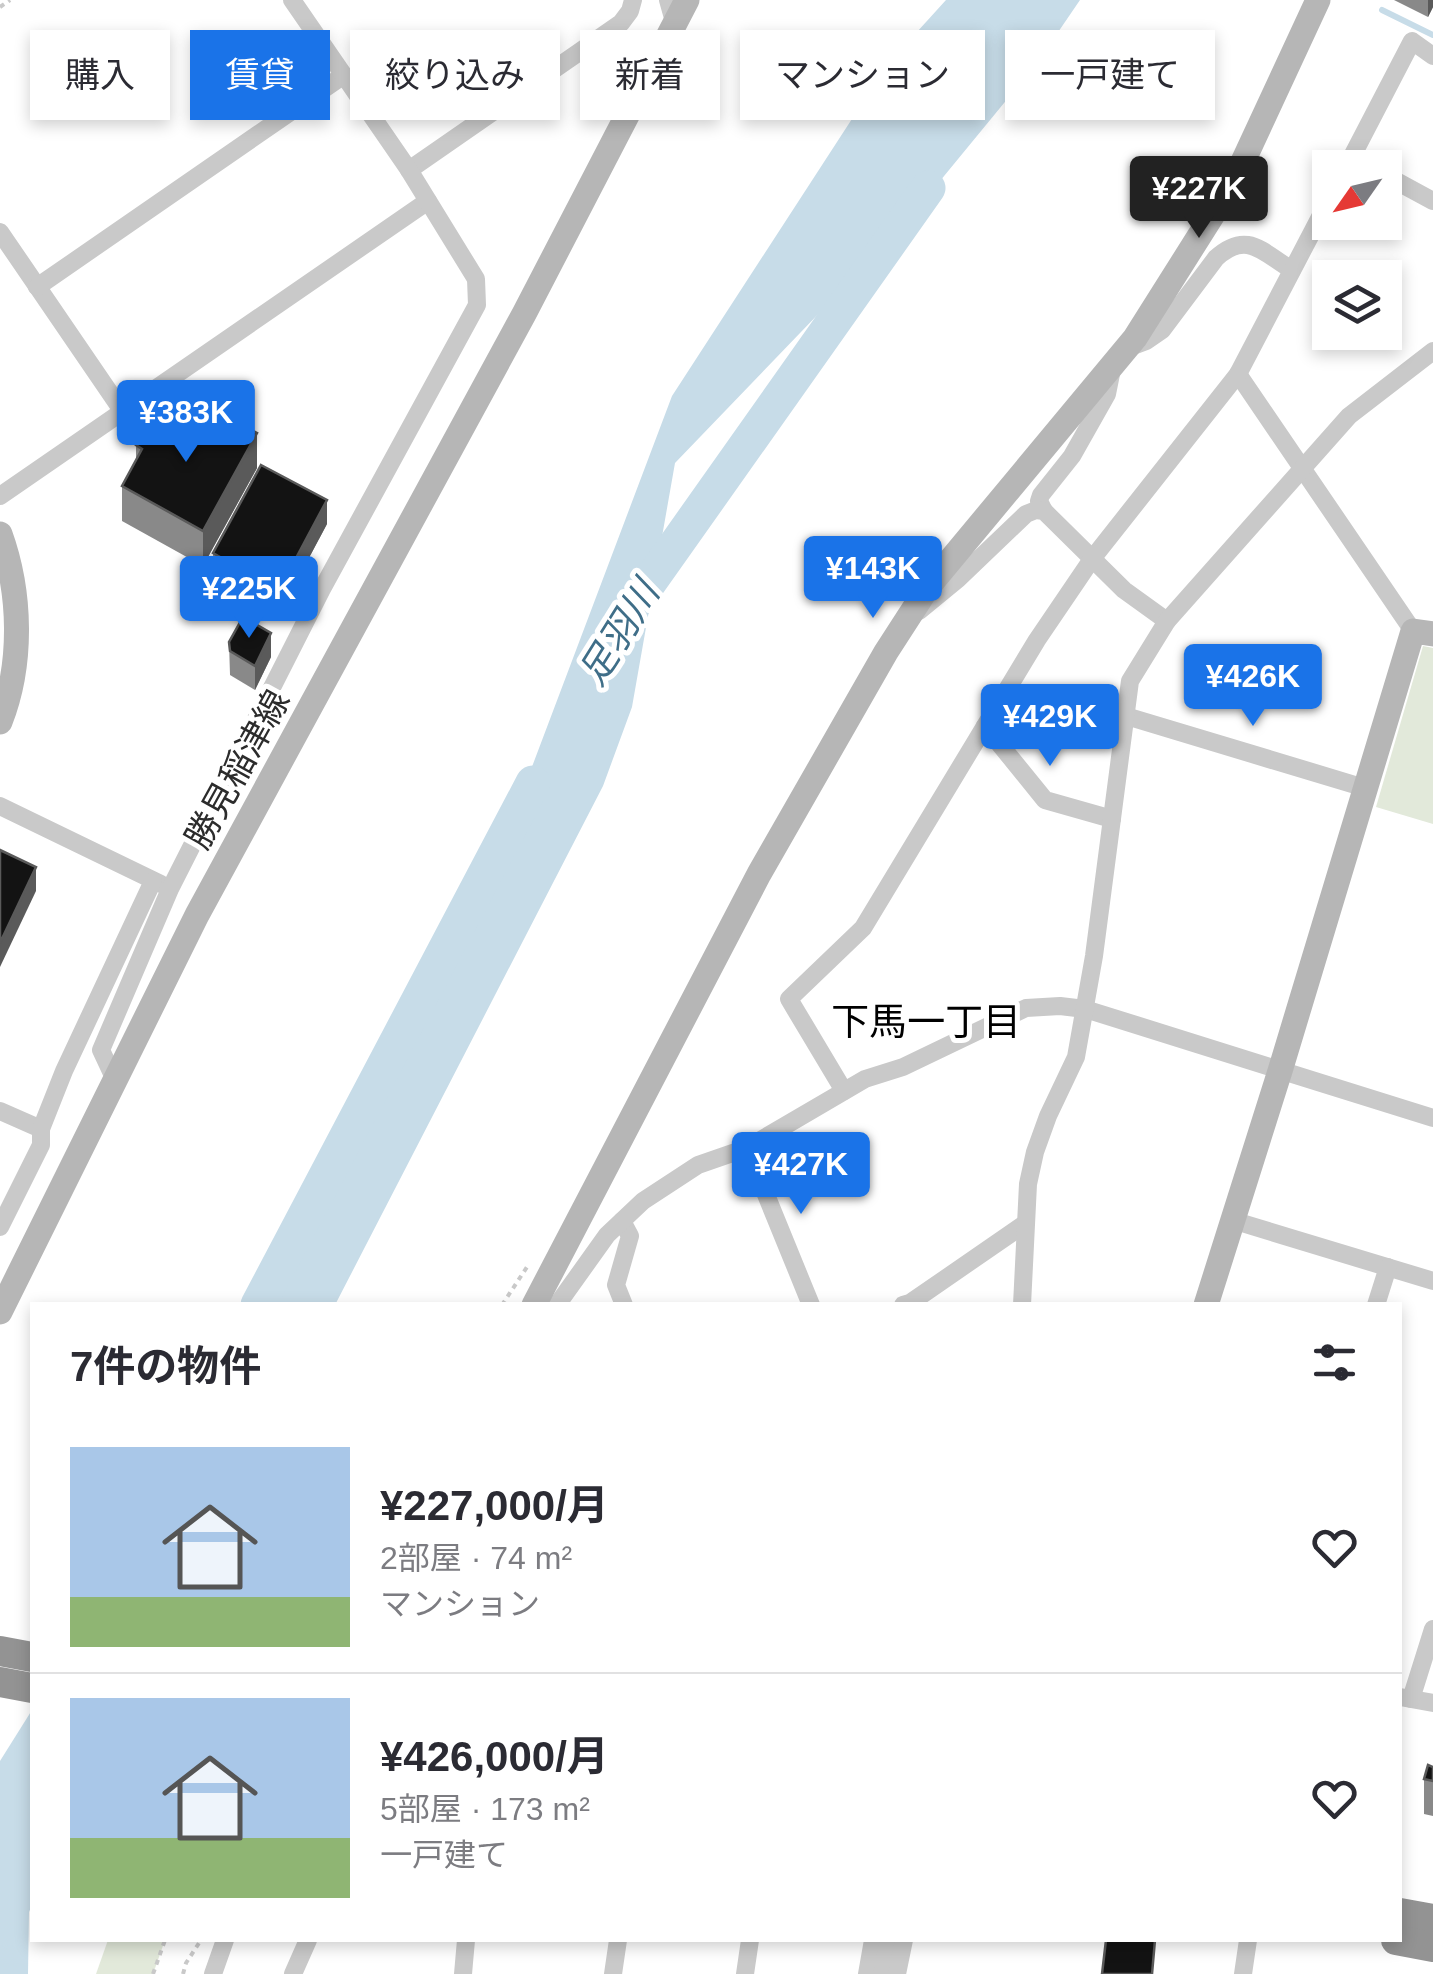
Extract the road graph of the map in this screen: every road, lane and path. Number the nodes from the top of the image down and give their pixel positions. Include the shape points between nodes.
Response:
1 (10, 0) edge
2 (292, 0) edge
3 (632, 0) edge
4 (687, 0) edge
5 (1318, 0) edge
6 (0, 7) edge
7 (672, 12) edge
8 (1433, 56) edge
9 (344, 75) junction
10 (1355, 150) edge
11 (409, 170) junction
12 (1402, 184) edge
13 (428, 201) junction
14 (1433, 201) edge
15 (0, 232) edge
16 (1312, 232) edge
17 (1292, 270) junction
18 (37, 287) junction
19 (1433, 351) edge
20 (1120, 357) junction
21 (1238, 374) junction
22 (123, 412) junction
23 (1301, 470) junction
24 (0, 496) edge
25 (1044, 512) junction
26 (0, 534) edge
27 (1092, 560) junction
28 (906, 620) junction
29 (1167, 621) junction
30 (1423, 632) edge
31 (1126, 716) junction
32 (0, 722) edge
33 (985, 726) junction
34 (1366, 788) junction
35 (0, 806) edge
36 (1112, 819) junction
37 (162, 885) junction
38 (1085, 1010) junction
39 (1280, 1071) junction
40 (116, 1080) junction
41 (844, 1091) junction
42 (0, 1110) edge
43 (1433, 1118) edge
44 (41, 1129) junction
45 (748, 1148) junction
46 (1232, 1220) junction
47 (622, 1222) junction
48 (1026, 1222) junction
49 (0, 1227) edge
50 (1388, 1267) junction
51 (1433, 1281) edge
52 (536, 1302) edge
53 (559, 1302) edge
54 (623, 1302) edge
55 (810, 1302) edge
56 (911, 1302) edge
57 (1022, 1302) edge
58 (1207, 1302) edge
59 (1377, 1302) edge
60 (0, 1312) edge
61 (1433, 1629) edge
62 (0, 1651) edge
63 (30, 1657) edge
64 (0, 1682) edge
65 (30, 1688) edge
66 (1406, 1698) edge
67 (1433, 1703) edge
68 (1402, 1913) edge
69 (1433, 1919) edge
70 (1402, 1941) edge
71 (163, 1942) edge
72 (200, 1942) edge
73 (224, 1942) edge
74 (307, 1942) edge
75 (466, 1942) edge
76 (618, 1942) edge
77 (750, 1942) edge
78 (873, 1942) edge
79 (889, 1942) edge
80 (904, 1942) edge
81 (1248, 1942) edge
82 (1433, 1947) edge
83 (153, 1974) edge
84 (183, 1974) edge
85 (213, 1974) edge
86 (294, 1974) edge
87 (463, 1974) edge
88 (612, 1974) edge
89 (745, 1974) edge
90 (867, 1974) edge
91 (882, 1974) edge
92 (897, 1974) edge
93 (1243, 1974) edge

1 - 6 path
2 - 9 street
3 - 11 street via 621,23
4 - 7 street, 勝見稲津線
5 - 20 street via 1234,181
7 - 40 street, 勝見稲津線 via 524,314 197,914
8 - 10 street via 1412,41
9 - 11 street
9 - 18 street
11 - 13 street
12 - 14 street
13 - 22 street
13 - 37 street via 476,279 477,305
15 - 18 street
16 - 17 street
17 - 20 street via 1248,244 1226,248 1162,330
17 - 21 street
18 - 22 street
19 - 23 street via 1350,416
20 - 25 street via 1072,456 1041,495
20 - 28 street
21 - 23 street
21 - 27 street
22 - 24 street
23 - 29 street
23 - 30 street
25 - 27 street
25 - 28 street via 1026,514
26 - 32 street via 14,590 16,651
27 - 29 street
27 - 33 street
28 - 52 street via 759,874
29 - 31 street via 1130,681
30 - 34 street
31 - 34 street
31 - 36 street
33 - 36 street via 1045,800
33 - 41 street via 863,928 789,998
34 - 39 street
35 - 37 street
36 - 38 street
37 - 40 street via 101,1050
37 - 44 street via 64,1071
38 - 39 street
38 - 41 street via 1026,1008
38 - 48 street via 1076,1057 1035,1152
39 - 43 street
39 - 46 street
40 - 60 street, 勝見稲津線
41 - 45 street
42 - 44 street
44 - 49 street via 41,1145
45 - 47 street via 698,1165
45 - 55 street
46 - 50 street
46 - 58 street
47 - 53 street
47 - 54 street via 630,1236 616,1285
48 - 56 street
48 - 57 street
50 - 51 street
50 - 59 street
61 - 66 street
62 - 63 highway
64 - 65 highway
66 - 67 street
68 - 69 highway
70 - 82 highway
71 - 83 path
72 - 84 path
73 - 85 street
74 - 86 street
75 - 87 street
76 - 88 street
77 - 89 street
78 - 90 street
79 - 91 street
80 - 92 street
81 - 93 street

